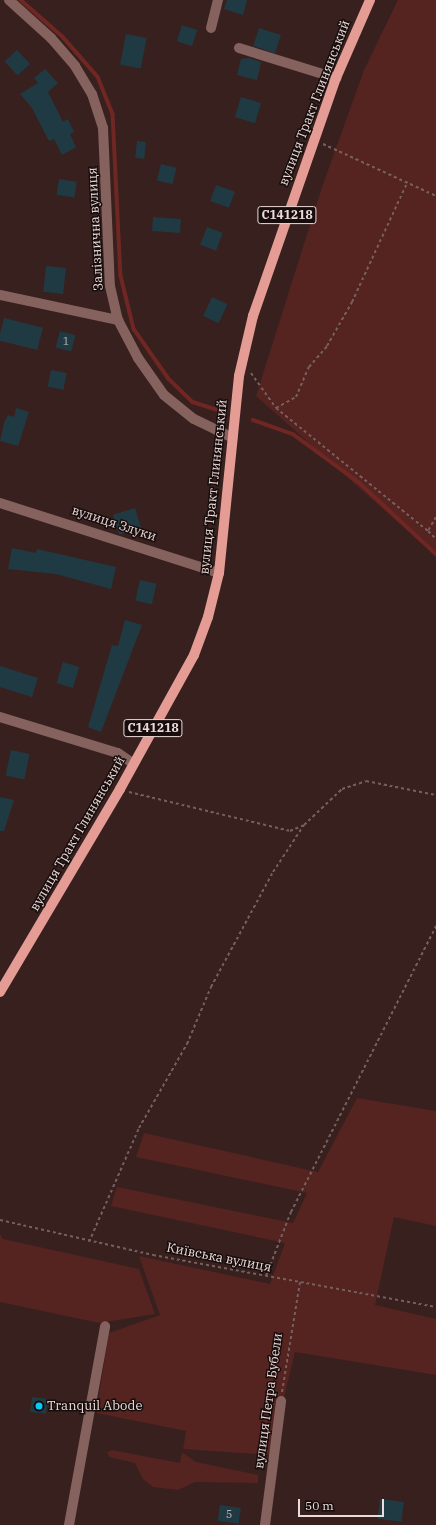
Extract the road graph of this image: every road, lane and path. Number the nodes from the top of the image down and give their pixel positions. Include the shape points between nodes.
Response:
1 (9, 0) edge
2 (218, 0) edge
3 (370, 0) edge
4 (211, 28) dead end
5 (239, 48) dead end
6 (336, 78) junction
7 (315, 140) junction
8 (407, 183) junction
9 (436, 196) edge
10 (0, 295) edge
11 (118, 320) junction
12 (241, 366) junction
13 (276, 408) junction
14 (233, 438) junction
15 (0, 503) edge
16 (436, 517) edge
17 (428, 531) junction
18 (436, 539) edge
19 (219, 573) junction
20 (0, 717) edge
21 (134, 764) junction
22 (120, 789) junction
23 (436, 795) edge
24 (304, 825) junction
25 (436, 926) edge
26 (0, 992) edge
27 (0, 1220) edge
28 (89, 1242) junction
29 (266, 1276) junction
30 (300, 1282) junction
31 (436, 1307) edge
32 (105, 1326) dead end
33 (281, 1401) joint
34 (69, 1525) edge
35 (265, 1525) edge

1 - 11 street, Залізнична вулиця via 51,38 75,66 92,94 104,128 110,286
2 - 4 street
3 - 6 main road, вулиця Тракт Глинянський / С141218
5 - 6 street
6 - 7 main road, вулиця Тракт Глинянський / С141218
7 - 8 path
7 - 12 main road, вулиця Тракт Глинянський / С141218 via 256,309
8 - 9 path
8 - 13 path via 352,302 327,346 309,367 296,397
10 - 11 street
11 - 14 street, Залізнична вулиця via 138,358 164,395 194,419
12 - 13 path via 257,378
12 - 14 main road, вулиця Тракт Глинянський / С141218
13 - 17 path
14 - 19 main road, вулиця Тракт Глинянський / С141218
15 - 19 street, вулиця Злуки
16 - 17 path
17 - 18 path
19 - 21 main road, вулиця Тракт Глинянський / С141218 via 194,655
20 - 21 street via 118,753
21 - 22 main road, вулиця Тракт Глинянський / С141218
22 - 24 path via 290,831
22 - 26 main road, вулиця Тракт Глинянський / С141218
23 - 24 path via 366,781 342,789
24 - 28 path via 273,872 211,987 187,1044 139,1128
25 - 29 path via 291,1212
27 - 28 path, Київська вулиця
28 - 29 path, Київська вулиця
29 - 30 path, Київська вулиця
30 - 31 path, Київська вулиця
30 - 33 path, вулиця Петра Бубели
32 - 34 street
33 - 35 street, вулиця Петра Бубели

